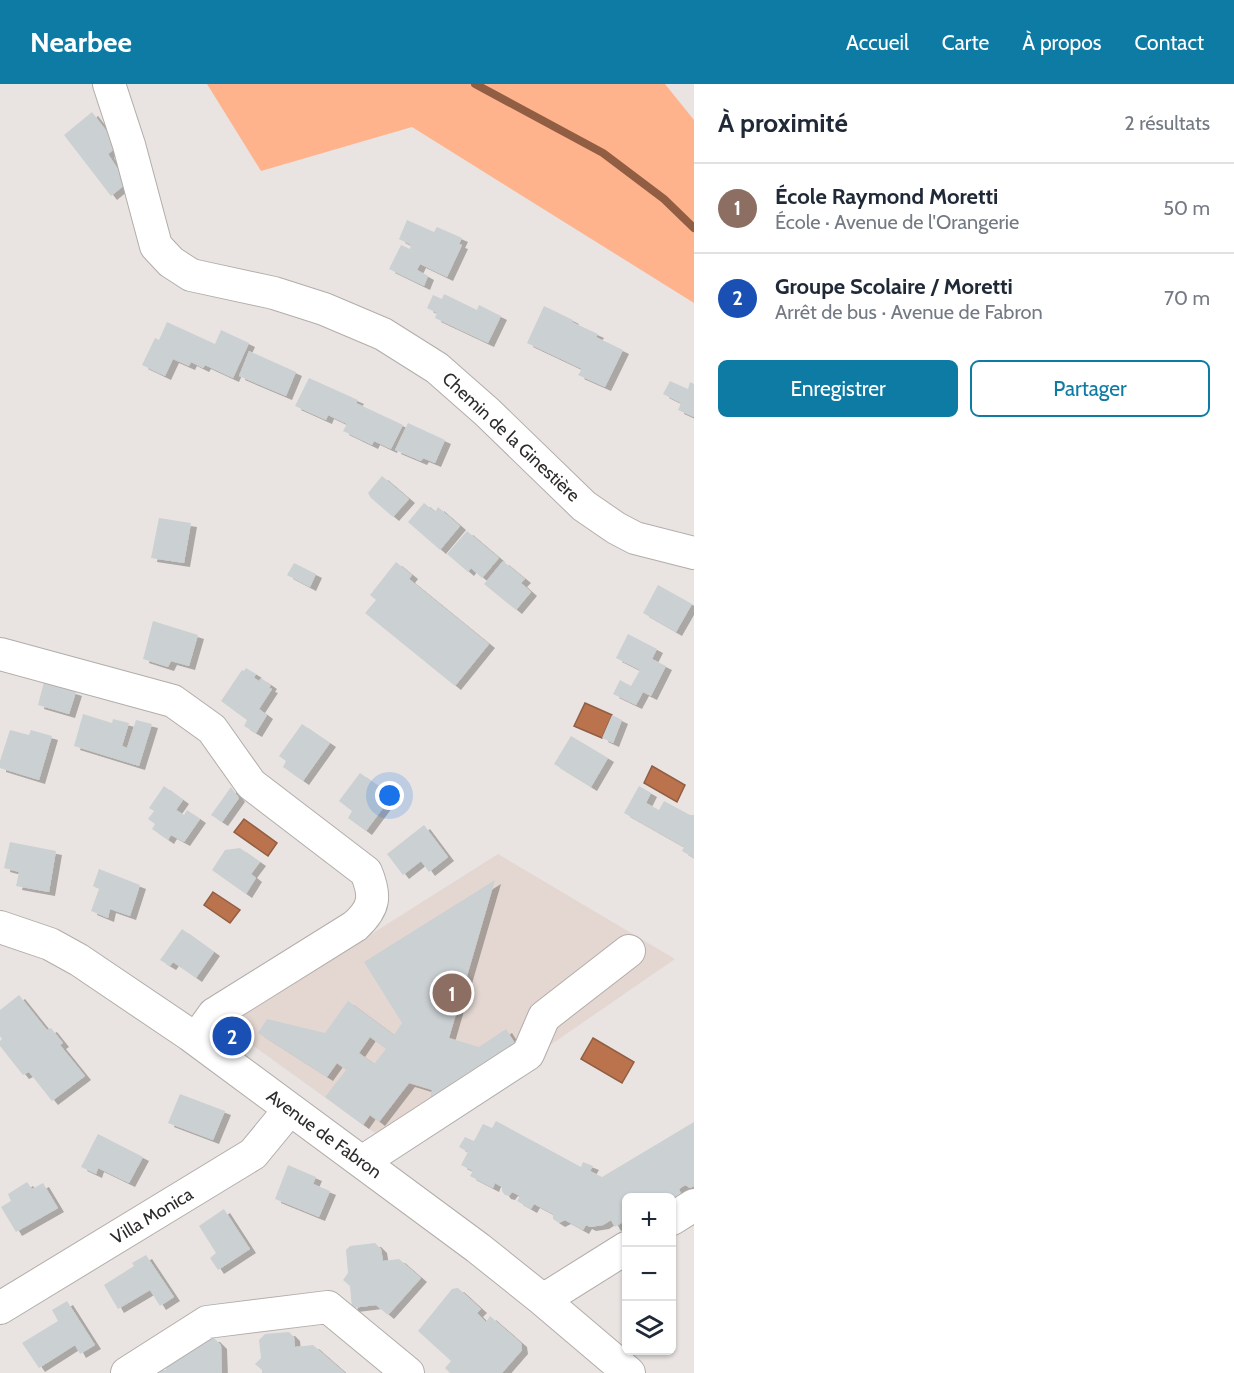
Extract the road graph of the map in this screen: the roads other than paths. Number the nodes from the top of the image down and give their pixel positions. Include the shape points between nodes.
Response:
1 (109, 84) edge
2 (694, 554) edge
3 (0, 654) edge
4 (0, 927) edge
5 (629, 951) dead end
6 (196, 1039) junction
7 (290, 1109) junction
8 (362, 1162) junction
9 (694, 1205) edge
10 (676, 1216) edge
11 (622, 1251) edge
12 (543, 1300) junction
13 (0, 1308) edge
14 (127, 1373) edge
15 (408, 1373) edge
16 (629, 1373) edge

1 - 2 street, Chemin de la Ginestière via 156,246 171,262 191,275 274,293 383,334 437,368 584,506 635,538
3 - 6 street via 173,701 212,729 251,784 366,872 372,886 367,916 214,1014
4 - 6 street, Avenue de Fabron via 50,944 79,960
5 - 8 street via 544,1017 528,1054
6 - 7 street, Avenue de Fabron
7 - 8 street, Avenue de Fabron
7 - 13 street, Villa Monica via 253,1154
8 - 12 street, Avenue de Fabron
9 - 10 street
11 - 12 street
12 - 16 street, Avenue de Fabron
14 - 15 street via 207,1322 328,1307

